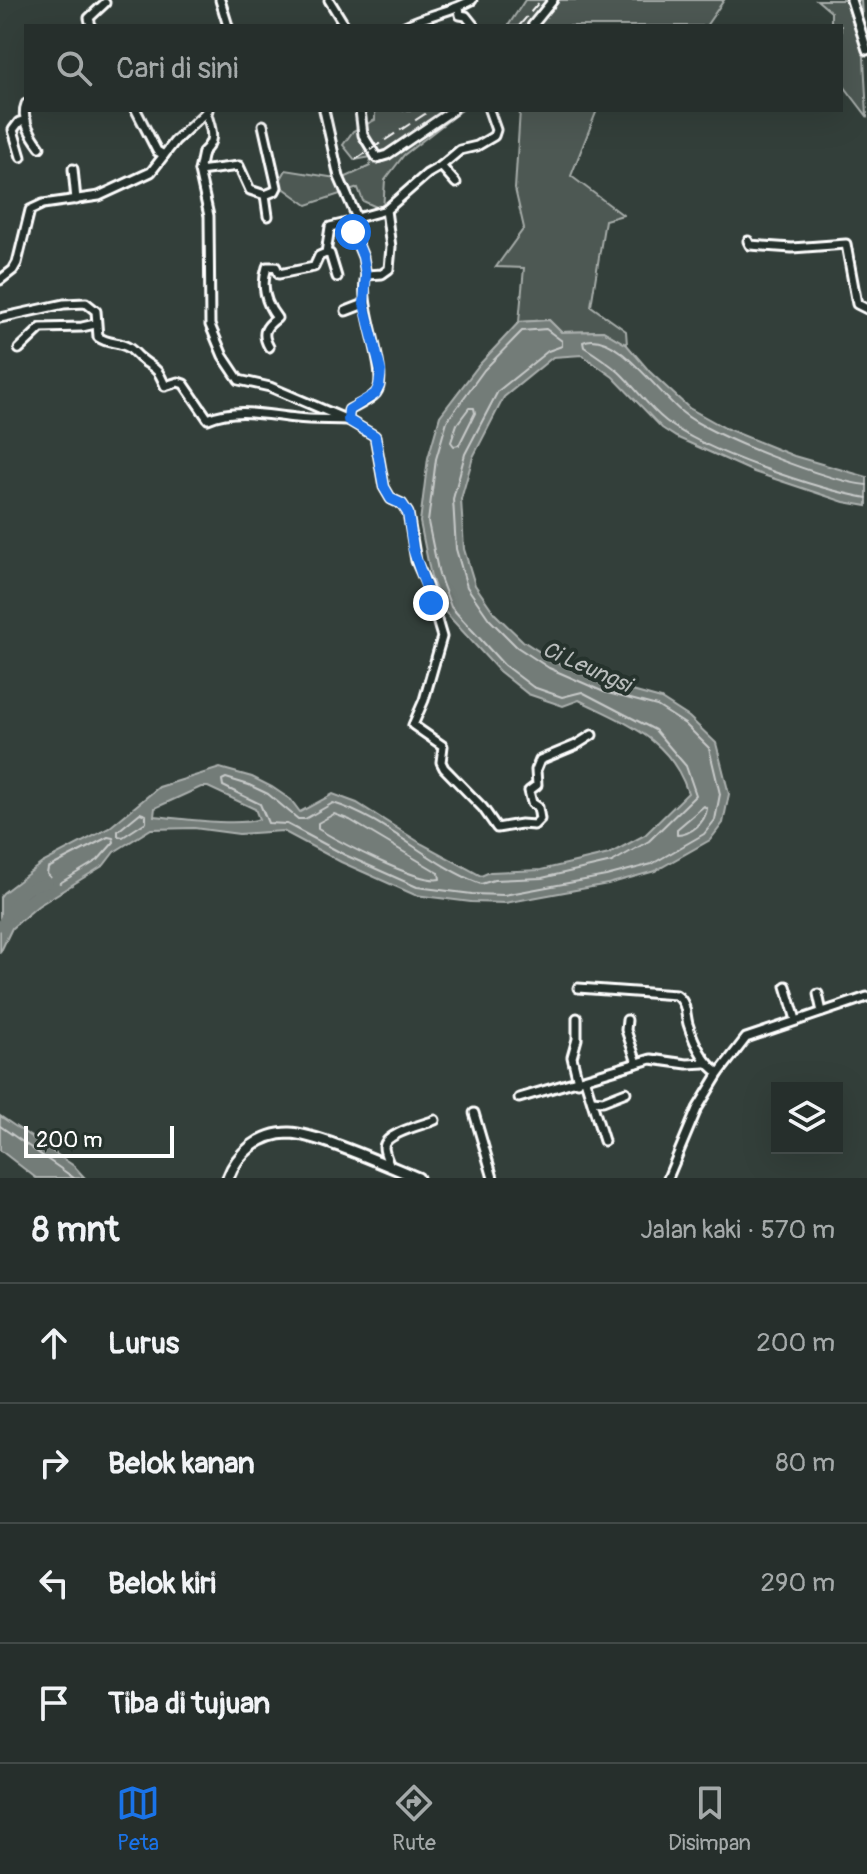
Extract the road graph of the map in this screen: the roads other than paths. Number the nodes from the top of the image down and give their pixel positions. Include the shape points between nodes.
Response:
1 (220, 0) edge
2 (329, 0) edge
3 (553, 0) edge
4 (851, 0) edge
5 (468, 1) edge
6 (105, 3) dead end
7 (459, 7) junction
8 (91, 24) edge
9 (227, 24) edge
10 (344, 24) edge
11 (409, 24) edge
12 (472, 24) edge
13 (534, 24) edge
14 (867, 50) edge
15 (24, 109) edge
16 (137, 112) edge
17 (206, 112) edge
18 (207, 112) edge
19 (324, 112) edge
20 (360, 112) edge
21 (450, 112) edge
22 (490, 112) edge
23 (26, 120) junction
24 (263, 125) dead end
25 (40, 147) dead end
26 (164, 155) junction
27 (21, 157) dead end
28 (441, 166) junction
29 (73, 169) dead end
30 (199, 171) junction
31 (456, 183) dead end
32 (265, 195) junction
33 (76, 200) junction
34 (386, 210) junction
35 (268, 216) dead end
36 (356, 220) junction
37 (748, 241) dead end
38 (326, 253) junction
39 (366, 275) junction
40 (337, 277) dead end
41 (0, 280) edge
42 (364, 304) junction
43 (867, 309) edge
44 (346, 311) dead end
45 (0, 318) edge
46 (95, 324) junction
47 (269, 347) dead end
48 (19, 349) dead end
49 (348, 420) junction
50 (592, 735) dead end
51 (786, 986) dead end
52 (578, 988) dead end
53 (818, 994) dead end
54 (867, 997) edge
55 (822, 1012) junction
56 (577, 1018) dead end
57 (627, 1020) dead end
58 (796, 1020) junction
59 (637, 1063) junction
60 (705, 1063) junction
61 (719, 1073) junction
62 (582, 1081) junction
63 (626, 1092) dead end
64 (519, 1098) dead end
65 (592, 1100) junction
66 (474, 1113) dead end
67 (435, 1120) dead end
68 (604, 1141) dead end
69 (390, 1166) junction
70 (228, 1178) edge
71 (418, 1178) edge
72 (493, 1178) edge
73 (668, 1178) edge

1 - 9 street
2 - 10 street
3 - 13 street
4 - 14 street
5 - 7 street
6 - 8 street via 91,15
7 - 11 street
7 - 12 street via 460,15
15 - 23 street
16 - 26 street
17 - 26 street
18 - 30 street via 213,134
19 - 36 street via 339,177
20 - 21 street via 363,135 377,158
22 - 28 street via 494,136 460,150
23 - 25 street
23 - 27 street via 13,130
24 - 32 street via 277,187
26 - 33 street via 154,169 118,189
28 - 31 street
28 - 34 street
29 - 33 street
30 - 32 street via 237,165 249,188
30 - 49 street via 209,216 210,325 223,356 239,380 270,387
32 - 35 street
33 - 41 street via 30,210 17,263
34 - 36 street
34 - 39 street via 389,269 386,274
36 - 38 street via 330,227
36 - 39 street via 354,235
37 - 43 street via 792,248 846,244 857,304
38 - 40 street
38 - 47 street via 311,269 279,274 276,267 267,267 266,300 277,318 265,329
39 - 42 street
42 - 44 street
42 - 49 street via 381,375 375,394 349,410
45 - 46 street via 84,302 96,311
46 - 48 street via 41,328
46 - 49 street via 98,337 125,345 153,364 163,385 184,384 208,419 244,412
49 - 50 street via 375,436 384,487 408,513 416,561 442,637 413,725 443,746 444,768 497,828 534,825 540,819 529,791 537,785 540,760
51 - 58 street
52 - 60 street via 676,995
53 - 55 street
54 - 55 street
55 - 58 street
56 - 62 street via 572,1057
57 - 59 street
58 - 61 street via 746,1038
59 - 60 street via 661,1058
59 - 62 street
60 - 61 street
61 - 73 street via 697,1109
62 - 64 street
62 - 65 street
63 - 65 street
65 - 68 street
66 - 72 street
67 - 69 street via 390,1136 384,1145
69 - 70 main road via 316,1139 281,1134 243,1153
69 - 71 main road

